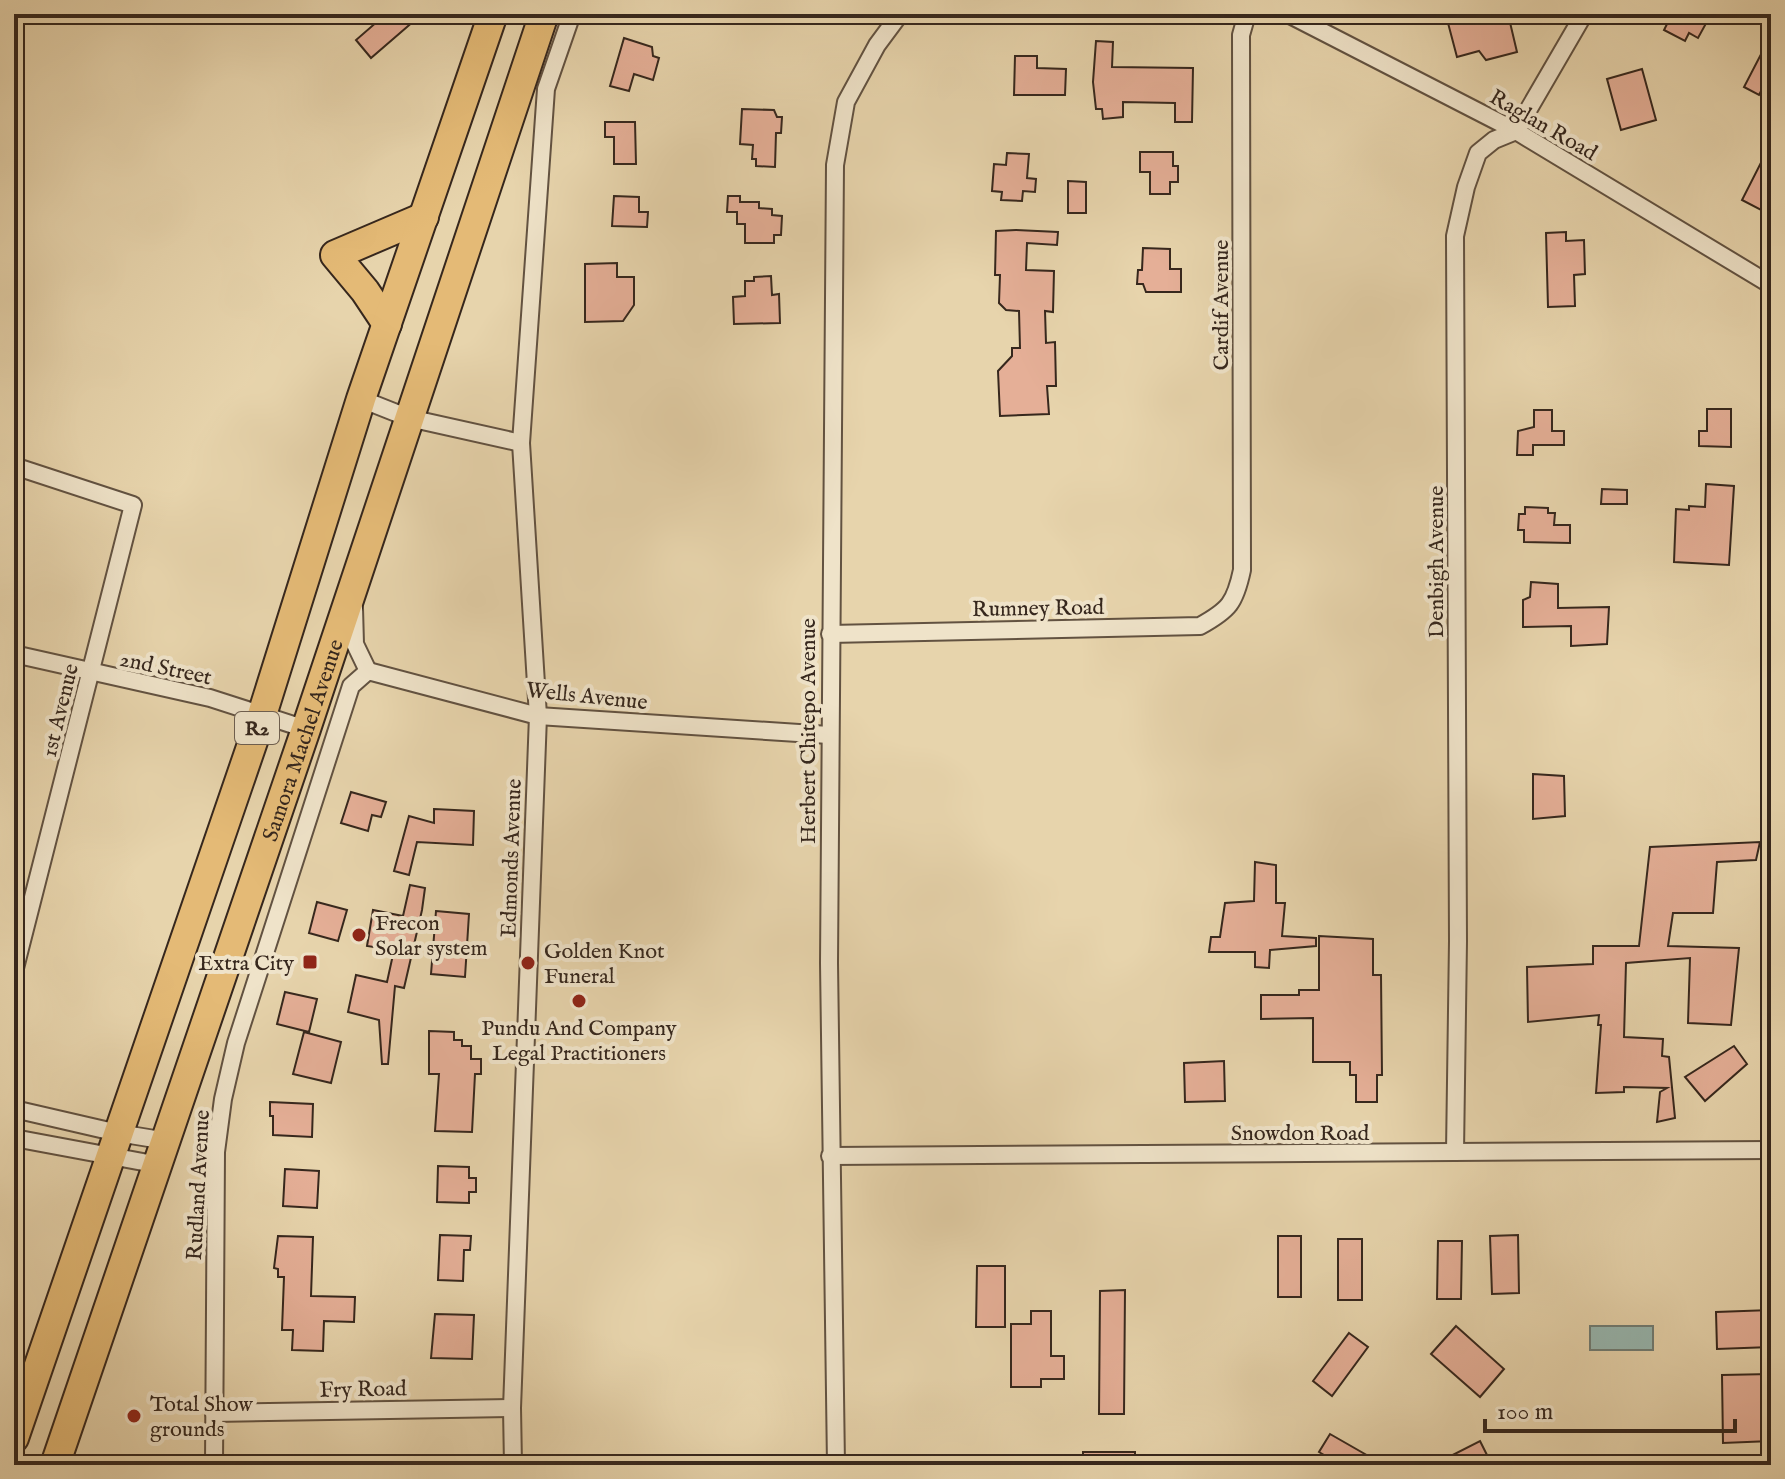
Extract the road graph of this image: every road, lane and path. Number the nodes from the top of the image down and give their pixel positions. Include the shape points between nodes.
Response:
1 (493, 14) edge
2 (544, 14) edge
3 (572, 14) edge
4 (900, 14) edge
5 (1247, 14) edge
6 (1288, 14) edge
7 (1584, 14) edge
8 (1516, 131) junction
9 (424, 217) junction
10 (1771, 285) edge
11 (387, 324) junction
12 (361, 399) junction
13 (409, 418) junction
14 (521, 443) junction
15 (14, 466) edge
16 (353, 587) junction
17 (1236, 596) joint
18 (830, 634) junction
19 (14, 654) edge
20 (368, 671) junction
21 (91, 673) junction
22 (262, 715) junction
23 (538, 716) junction
24 (306, 729) junction
25 (829, 735) junction
26 (14, 972) edge
27 (14, 1109) edge
28 (14, 1138) edge
29 (114, 1145) junction
30 (1771, 1150) edge
31 (1455, 1152) junction
32 (163, 1153) junction
33 (830, 1156) junction
34 (512, 1408) junction
35 (214, 1413) junction
36 (14, 1438) edge
37 (55, 1465) edge
38 (214, 1465) edge
39 (513, 1465) edge
40 (836, 1465) edge

1 - 9 highway, Samora Machel Avenue / R2
2 - 13 highway, Samora Machel Avenue / R2
3 - 14 street, Edmonds Avenue via 546,89
4 - 18 street, Herbert Chitepo Avenue via 846,102 835,165
5 - 17 street, Cardif Avenue via 1241,35 1242,570
6 - 8 street, Raglan Road
7 - 8 street
8 - 10 street, Raglan Road
8 - 31 street, Denbigh Avenue via 1478,153 1455,236
9 - 11 highway, Samora Machel Avenue / R2
9 - 11 highway via 335,255
11 - 12 highway, Samora Machel Avenue / R2
12 - 13 street
12 - 22 highway, Samora Machel Avenue / R2
13 - 14 street
13 - 16 highway, Samora Machel Avenue / R2
14 - 23 street, Edmonds Avenue
15 - 21 street, 1st Avenue via 133,505
16 - 20 street via 355,644
16 - 24 highway, Samora Machel Avenue / R2
17 - 18 street, Rumney Road via 1224,613 1200,626
18 - 25 street, Herbert Chitepo Avenue
19 - 21 street, 2nd Street
20 - 23 street, Wells Avenue
20 - 35 street, Rudland Avenue via 351,686 236,1043 223,1099 216,1152
21 - 22 street, 2nd Street via 210,698
21 - 26 street, 1st Avenue
22 - 24 street, 2nd Street
22 - 29 highway, Samora Machel Avenue / R2
23 - 25 street, Wells Avenue
23 - 34 street, Edmonds Avenue
24 - 32 highway, Samora Machel Avenue / R2
25 - 33 street, Herbert Chitepo Avenue
27 - 29 street
28 - 29 street
29 - 32 street
29 - 32 street
29 - 36 highway, Samora Machel Avenue / R2
30 - 31 street, Snowdon Road
31 - 33 street, Snowdon Road
32 - 37 highway, Samora Machel Avenue / R2
33 - 40 street, Herbert Chitepo Avenue
34 - 35 street, Fry Road
34 - 39 street, Edmonds Avenue
35 - 38 street, Rudland Avenue

